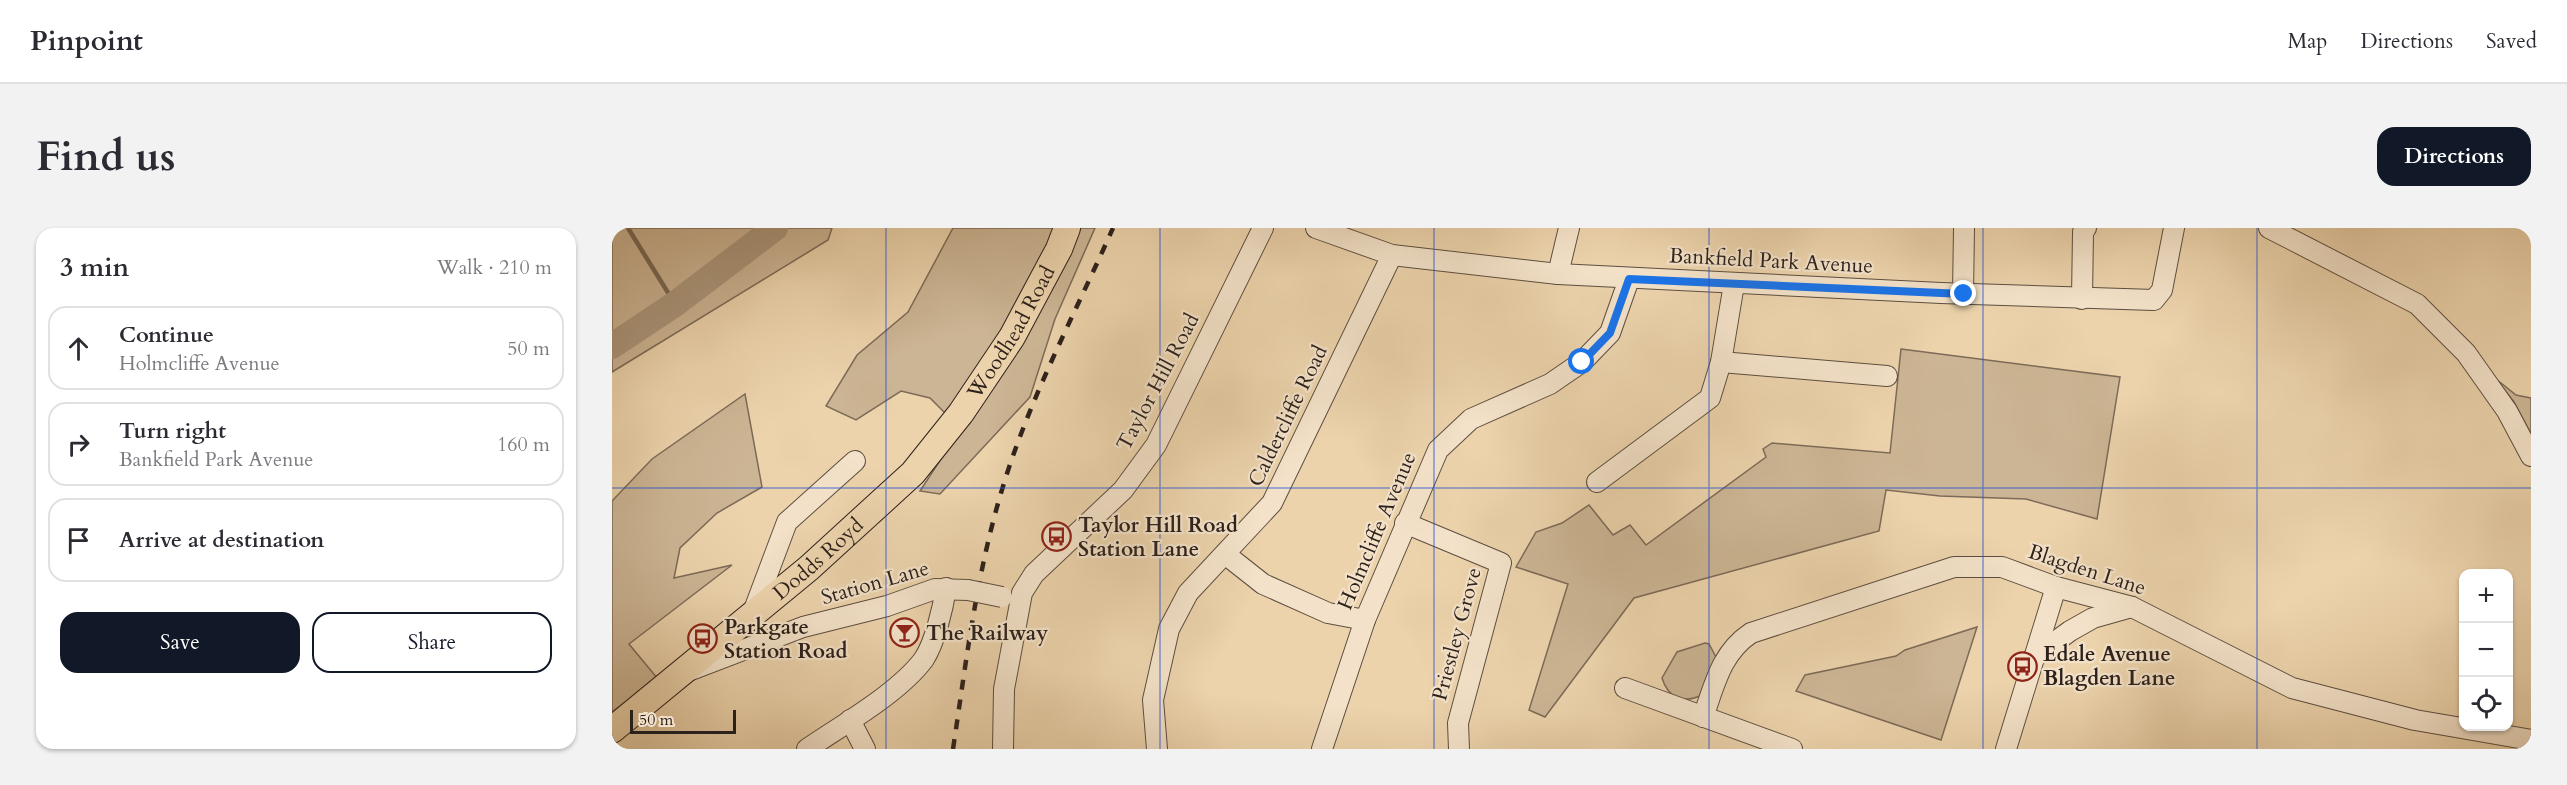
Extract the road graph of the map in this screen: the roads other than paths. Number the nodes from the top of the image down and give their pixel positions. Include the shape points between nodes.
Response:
1 (1067, 228) edge
2 (1263, 228) edge
3 (1316, 228) edge
4 (1569, 228) edge
5 (1964, 228) edge
6 (2086, 228) edge
7 (2174, 228) edge
8 (2268, 228) edge
9 (1392, 255) junction
10 (1558, 274) junction
11 (1629, 279) junction
12 (1734, 284) junction
13 (1964, 294) junction
14 (2082, 299) junction
15 (1720, 362) junction
16 (1887, 376) dead end
17 (947, 430) joint
18 (2531, 456) edge
19 (855, 461) dead end
20 (1597, 482) dead end
21 (1405, 524) junction
22 (1225, 554) junction
23 (2056, 587) junction
24 (946, 588) junction
25 (1022, 593) junction
26 (2132, 607) junction
27 (752, 615) junction
28 (1365, 620) junction
29 (2034, 658) junction
30 (678, 676) junction
31 (1625, 688) dead end
32 (1703, 717) junction
33 (850, 720) junction
34 (612, 730) edge
35 (2531, 740) edge
36 (2506, 742) edge
37 (807, 749) edge
38 (866, 749) edge
39 (1003, 749) edge
40 (1157, 749) edge
41 (1322, 749) edge
42 (1459, 749) edge
43 (1792, 749) edge
44 (2006, 749) edge

1 - 17 main road, Woodhead Road via 1012,337
2 - 25 street, Taylor Hill Road via 1156,445 1123,490 1034,574
3 - 9 street, Bankfield Park Avenue
4 - 10 street
5 - 13 street
6 - 14 street
7 - 14 street, Bankfield Park Avenue via 2162,290 2154,300
8 - 18 street via 2417,304 2466,353
9 - 10 street, Bankfield Park Avenue
9 - 22 street, Caldercliffe Road via 1272,503
10 - 11 street, Bankfield Park Avenue
11 - 12 street, Bankfield Park Avenue
11 - 21 street, Holmcliffe Avenue via 1610,333 1582,362 1550,384 1471,419 1438,450
12 - 13 street, Bankfield Park Avenue
12 - 15 street
13 - 14 street, Bankfield Park Avenue
15 - 16 street via 1863,367
15 - 20 street via 1714,391 1705,403
17 - 27 main road, Dodds Royd via 913,473
19 - 27 street via 787,522
21 - 28 street, Holmcliffe Avenue
21 - 42 street, Priestley Grove via 1501,563 1458,723
22 - 28 street via 1263,584 1328,613
22 - 40 street, Caldercliffe Road via 1188,593 1169,629 1153,700
23 - 26 street, Blagden Lane
23 - 29 street
23 - 32 street, Blagden Lane via 2002,567 1954,567 1779,622 1736,642 1727,654
24 - 25 street, Station Lane, bridge via 1002,597
24 - 30 street, Station Lane via 804,627
24 - 33 street via 925,657 907,678
25 - 39 street via 1004,689
26 - 29 street via 2093,618
26 - 36 street, Blagden Lane via 2292,688
27 - 30 main road, Dodds Royd
28 - 41 street, Holmcliffe Avenue
29 - 44 street
30 - 34 main road
31 - 32 street
32 - 43 street
33 - 37 street
33 - 38 street
35 - 36 street, Blagden Lane

